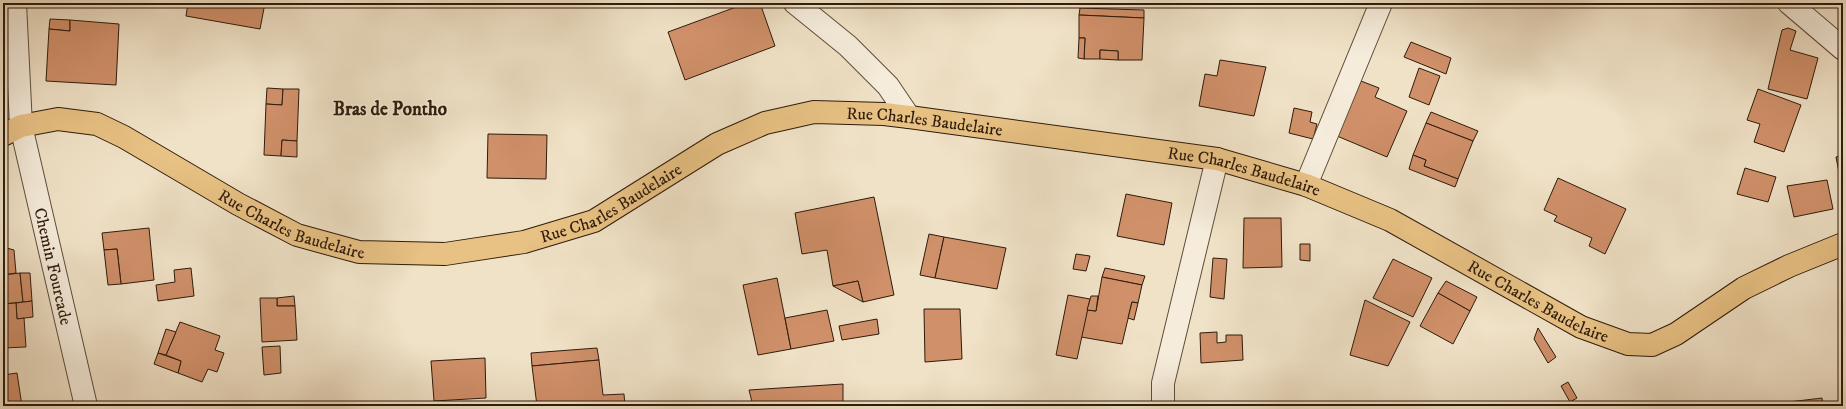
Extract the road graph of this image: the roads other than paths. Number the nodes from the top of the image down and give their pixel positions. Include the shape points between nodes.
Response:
1 (15, 3) edge
2 (795, 3) edge
3 (1381, 3) edge
4 (1789, 3) edge
5 (1843, 49) edge
6 (909, 117) junction
7 (12, 131) edge
8 (1217, 159) junction
9 (1306, 185) junction
10 (1843, 244) edge
11 (86, 406) edge
12 (1163, 406) edge

1 - 7 street, Chemin Fourcade
2 - 6 street via 848,46 888,86
3 - 9 street
4 - 5 street
6 - 7 main road, Rue Charles Baudelaire via 814,112 765,123 717,144 594,221 524,242 445,254 359,252 297,235 97,124 58,119
6 - 8 main road, Rue Charles Baudelaire
7 - 11 street, Chemin Fourcade
8 - 9 main road, Rue Charles Baudelaire
8 - 12 street via 1163,383
9 - 10 main road, Rue Charles Baudelaire via 1390,220 1581,327 1628,344 1652,345 1676,334 1744,288

